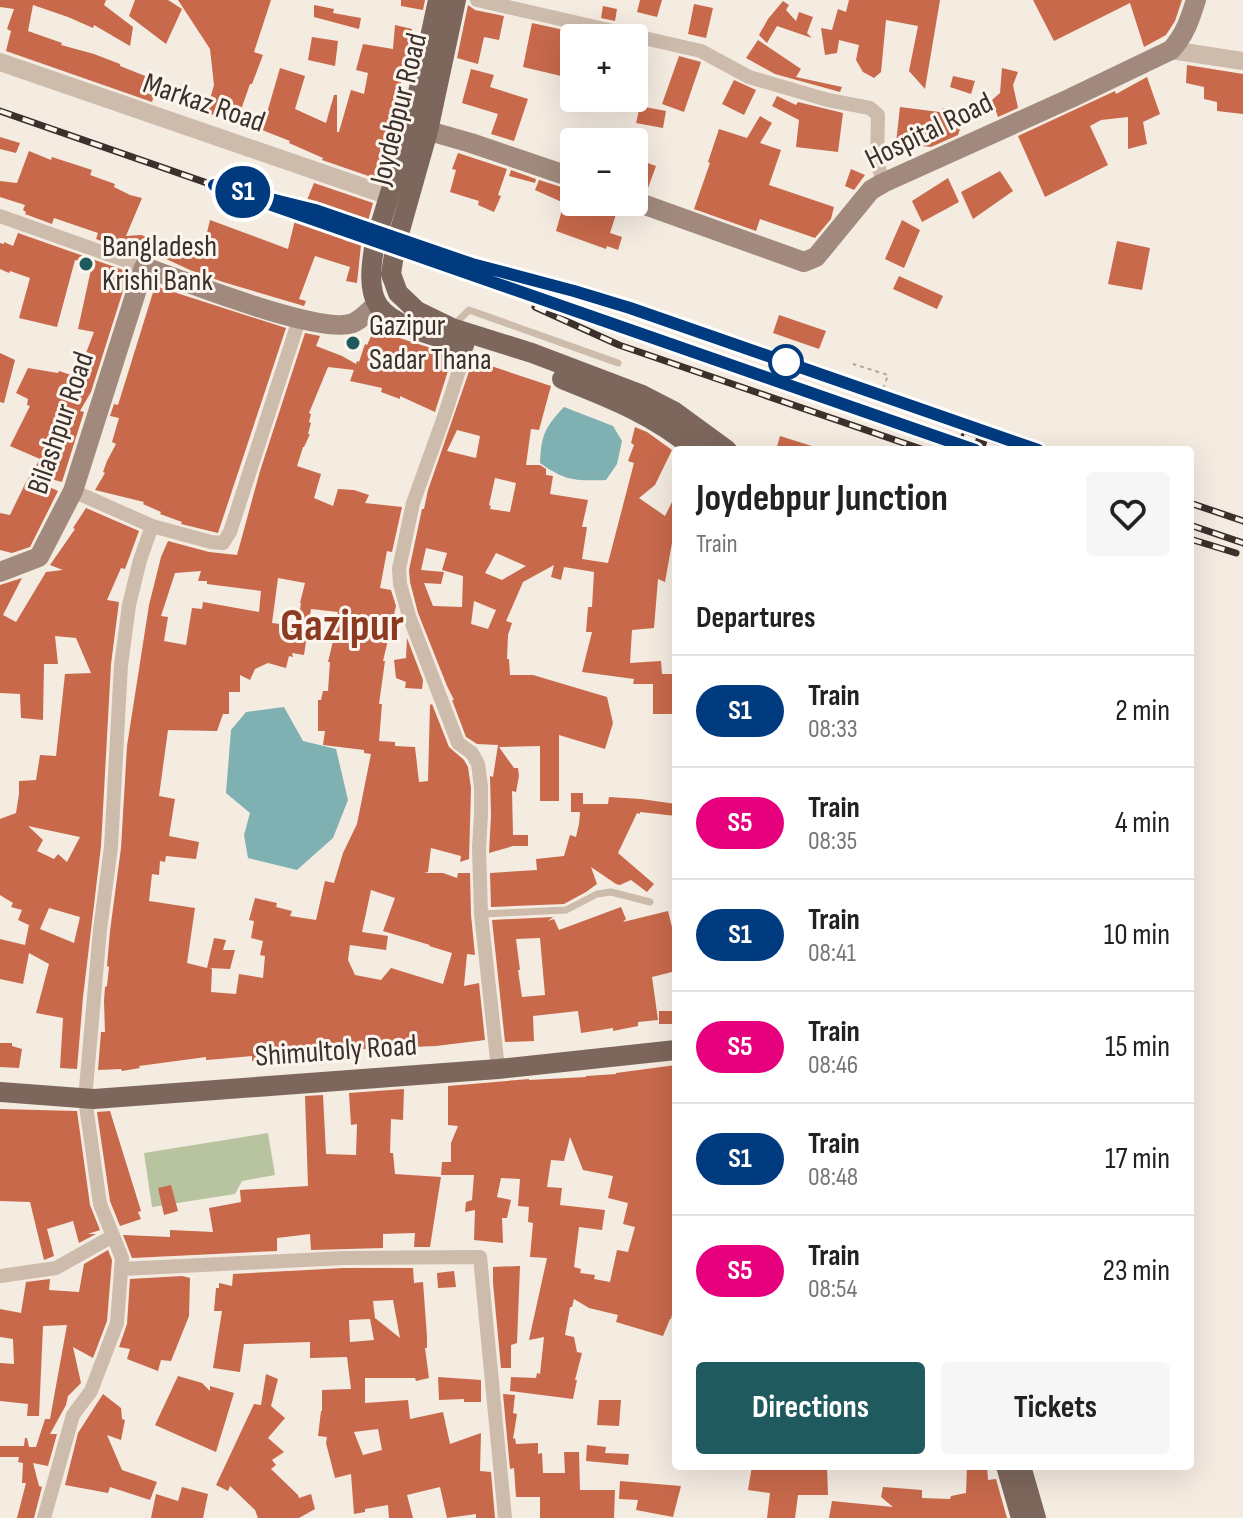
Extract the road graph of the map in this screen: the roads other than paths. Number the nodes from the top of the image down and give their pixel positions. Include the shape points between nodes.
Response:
1 (438, 0) edge
2 (456, 0) edge
3 (477, 0) edge
4 (1196, 0) edge
5 (1171, 50) junction
6 (1243, 61) edge
7 (0, 62) edge
8 (420, 128) junction
9 (560, 173) edge
10 (883, 183) junction
11 (389, 196) junction
12 (648, 206) edge
13 (0, 216) edge
14 (144, 267) junction
15 (377, 304) junction
16 (299, 320) junction
17 (452, 328) junction
18 (467, 346) junction
19 (618, 363) dead end
20 (691, 446) edge
21 (722, 446) edge
22 (73, 491) junction
23 (152, 526) junction
24 (0, 572) edge
25 (650, 902) dead end
26 (481, 914) junction
27 (672, 1050) edge
28 (498, 1069) junction
29 (0, 1092) edge
30 (85, 1099) junction
31 (113, 1236) junction
32 (121, 1269) junction
33 (0, 1276) edge
34 (1007, 1470) edge
35 (1022, 1470) edge
36 (1034, 1470) edge
37 (44, 1518) edge
38 (505, 1518) edge
39 (1021, 1518) edge
40 (1036, 1518) edge
41 (1047, 1518) edge

1 - 8 main road, Joydebpur Road
2 - 8 main road, Joydebpur Road
3 - 10 street via 701,51 749,77 870,108 878,115 877,161
4 - 5 main road
5 - 6 street
5 - 10 main road, Hospital Road
7 - 11 street, Markaz Road
8 - 9 main road
8 - 11 main road, Joydebpur Road
8 - 17 main road, Joydebpur Road via 391,274 398,293 417,311
10 - 12 main road, Hospital Road via 871,190 816,257 804,262
11 - 15 main road, Joydebpur Road via 372,261
13 - 14 street
14 - 16 main road
14 - 22 main road, Bilashpur Road
15 - 16 main road via 352,324
15 - 18 main road via 403,324
16 - 23 street via 223,543
17 - 19 lane via 469,310
17 - 21 main road, Joydebpur Road via 640,394
18 - 20 main road via 630,406
18 - 26 street via 413,503 399,569 409,616 458,743 478,764
22 - 23 street
22 - 24 main road, Bilashpur Road via 39,557
23 - 30 street via 129,605 121,665 111,847
25 - 26 lane via 611,892 566,910
26 - 28 street
27 - 28 main road, Shimultoly Road
28 - 30 main road, Shimultoly Road
29 - 30 main road, Shimultoly Road
30 - 31 street via 100,1204
31 - 32 street
31 - 33 street via 56,1268
32 - 37 street via 117,1323 91,1391 73,1415
32 - 38 street via 480,1257
34 - 39 main road
35 - 40 main road
36 - 41 main road

